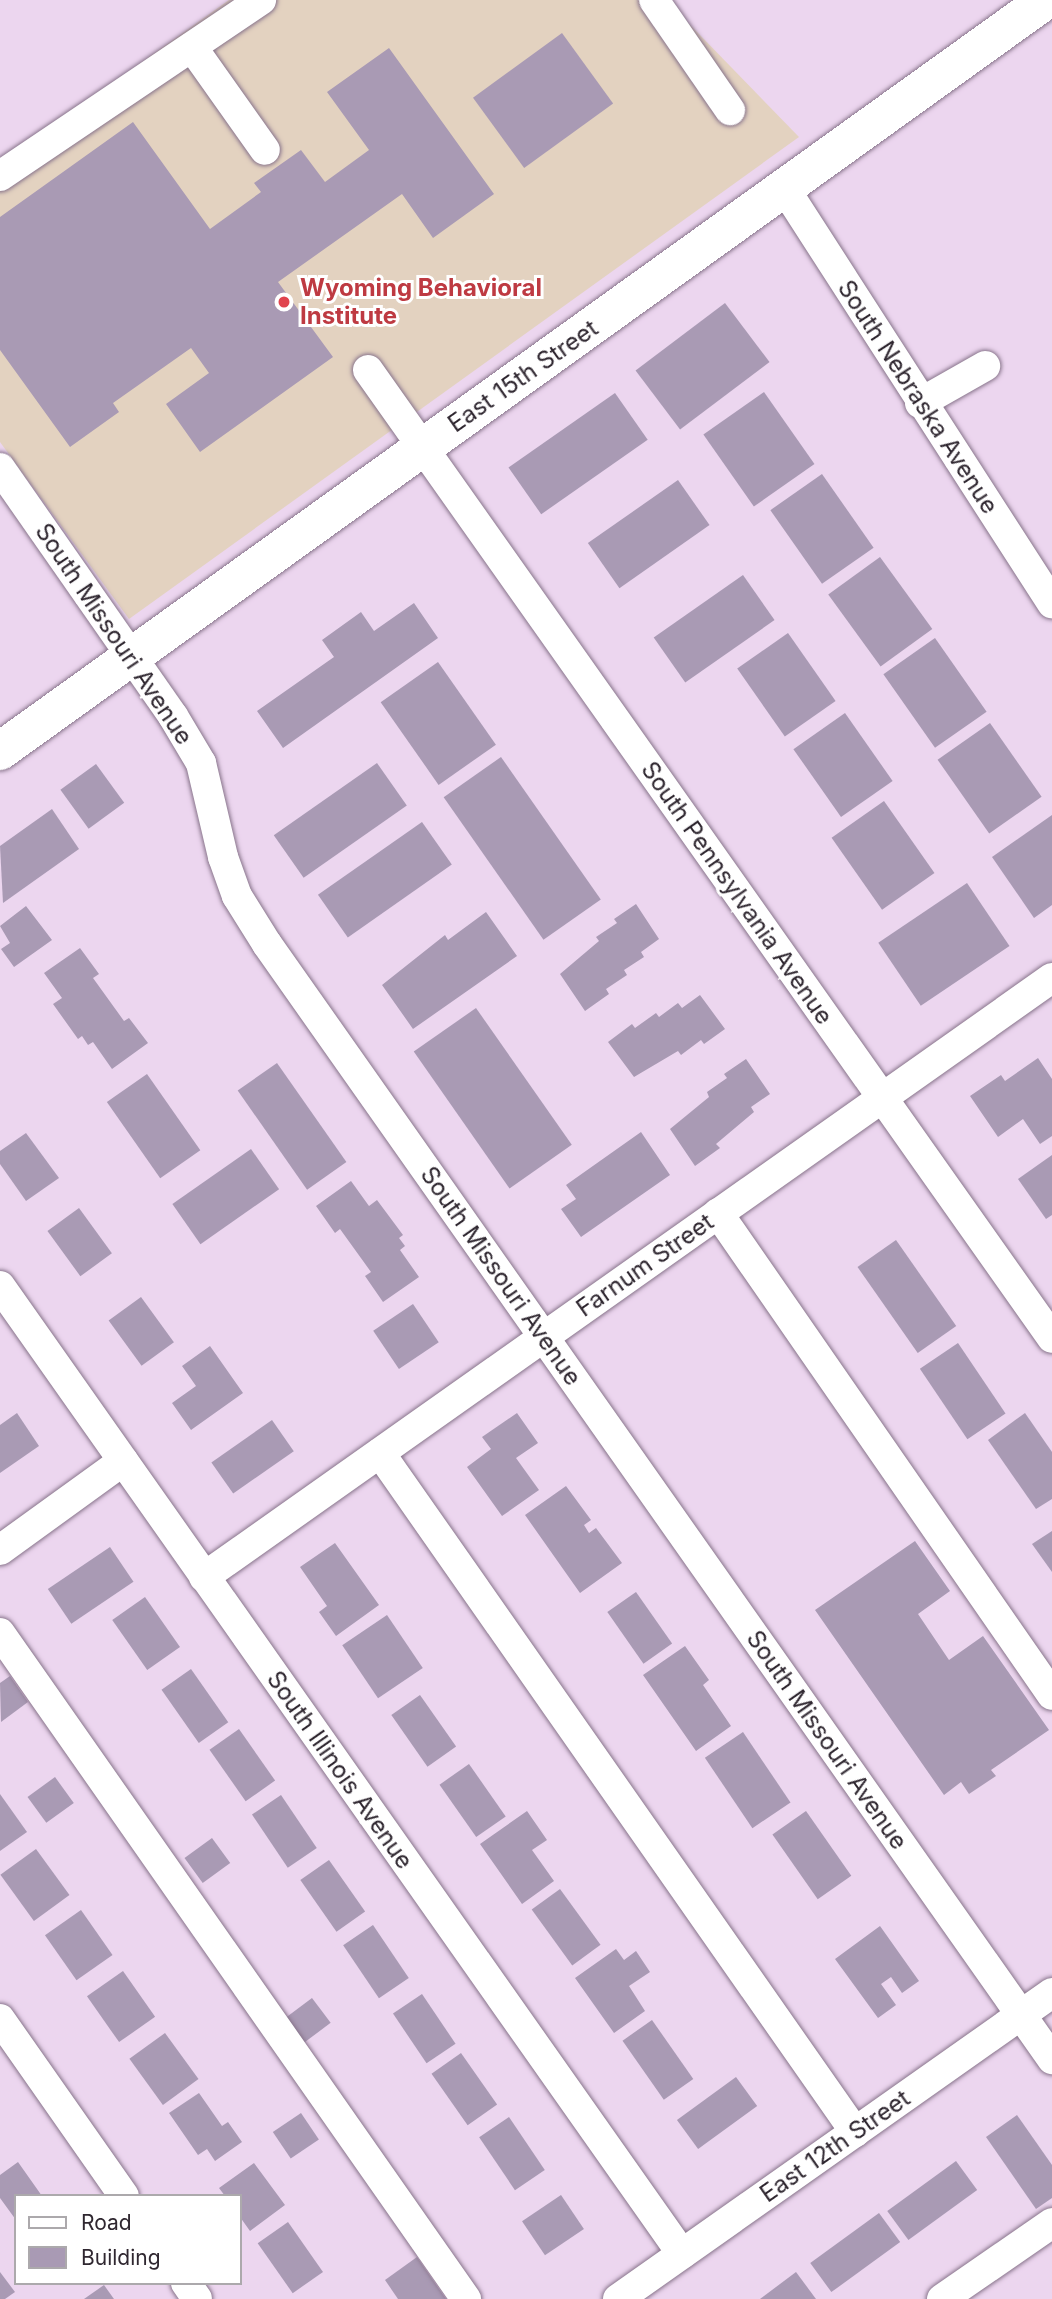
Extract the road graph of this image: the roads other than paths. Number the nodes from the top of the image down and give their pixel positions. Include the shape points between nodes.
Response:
1 (261, 0) edge
2 (654, 0) edge
3 (1045, 0) edge
4 (192, 47) junction
5 (730, 110) dead end
6 (265, 150) dead end
7 (0, 176) edge
8 (785, 189) junction
9 (985, 366) dead end
10 (369, 370) dead end
11 (920, 403) junction
12 (422, 447) junction
13 (0, 468) edge
14 (1052, 603) edge
15 (131, 657) junction
16 (0, 751) edge
17 (1052, 978) edge
18 (881, 1096) junction
19 (718, 1213) junction
20 (0, 1286) edge
21 (544, 1337) junction
22 (1052, 1338) edge
23 (380, 1453) junction
24 (123, 1461) junction
25 (0, 1550) edge
26 (204, 1577) junction
27 (0, 1633) edge
28 (1052, 1695) edge
29 (1052, 1993) edge
30 (1020, 2015) junction
31 (0, 2019) edge
32 (1052, 2059) edge
33 (855, 2132) junction
34 (123, 2194) edge
35 (1052, 2223) edge
36 (682, 2254) junction
37 (466, 2299) edge
38 (618, 2299) edge
39 (942, 2299) edge

1 - 4 street
2 - 5 street
3 - 8 main road, East 15th Street
4 - 6 street
4 - 7 street
8 - 11 street, South Nebraska Avenue
8 - 12 main road, East 15th Street
9 - 11 street
10 - 12 street, South Pennsylvania Avenue
11 - 14 street, South Nebraska Avenue
12 - 15 main road, East 15th Street
12 - 18 street, South Pennsylvania Avenue
13 - 15 street, South Missouri Avenue
15 - 16 main road, East 15th Street
15 - 21 street, South Missouri Avenue via 201,763 237,896
17 - 18 street, Farnum Street
18 - 19 street, Farnum Street
18 - 22 street, South Pennsylvania Avenue
19 - 21 street, Farnum Street
19 - 28 street
20 - 24 street, South Illinois Avenue
21 - 23 street, Farnum Street
21 - 30 street, South Missouri Avenue
23 - 26 street, Farnum Street
23 - 33 street
24 - 25 street
24 - 26 street, South Illinois Avenue
26 - 36 street, South Illinois Avenue
27 - 37 street
29 - 30 street, East 12th Street
30 - 32 street, South Missouri Avenue
30 - 33 street, East 12th Street
31 - 34 street
33 - 36 street, East 12th Street
35 - 39 street
36 - 38 street, East 12th Street

